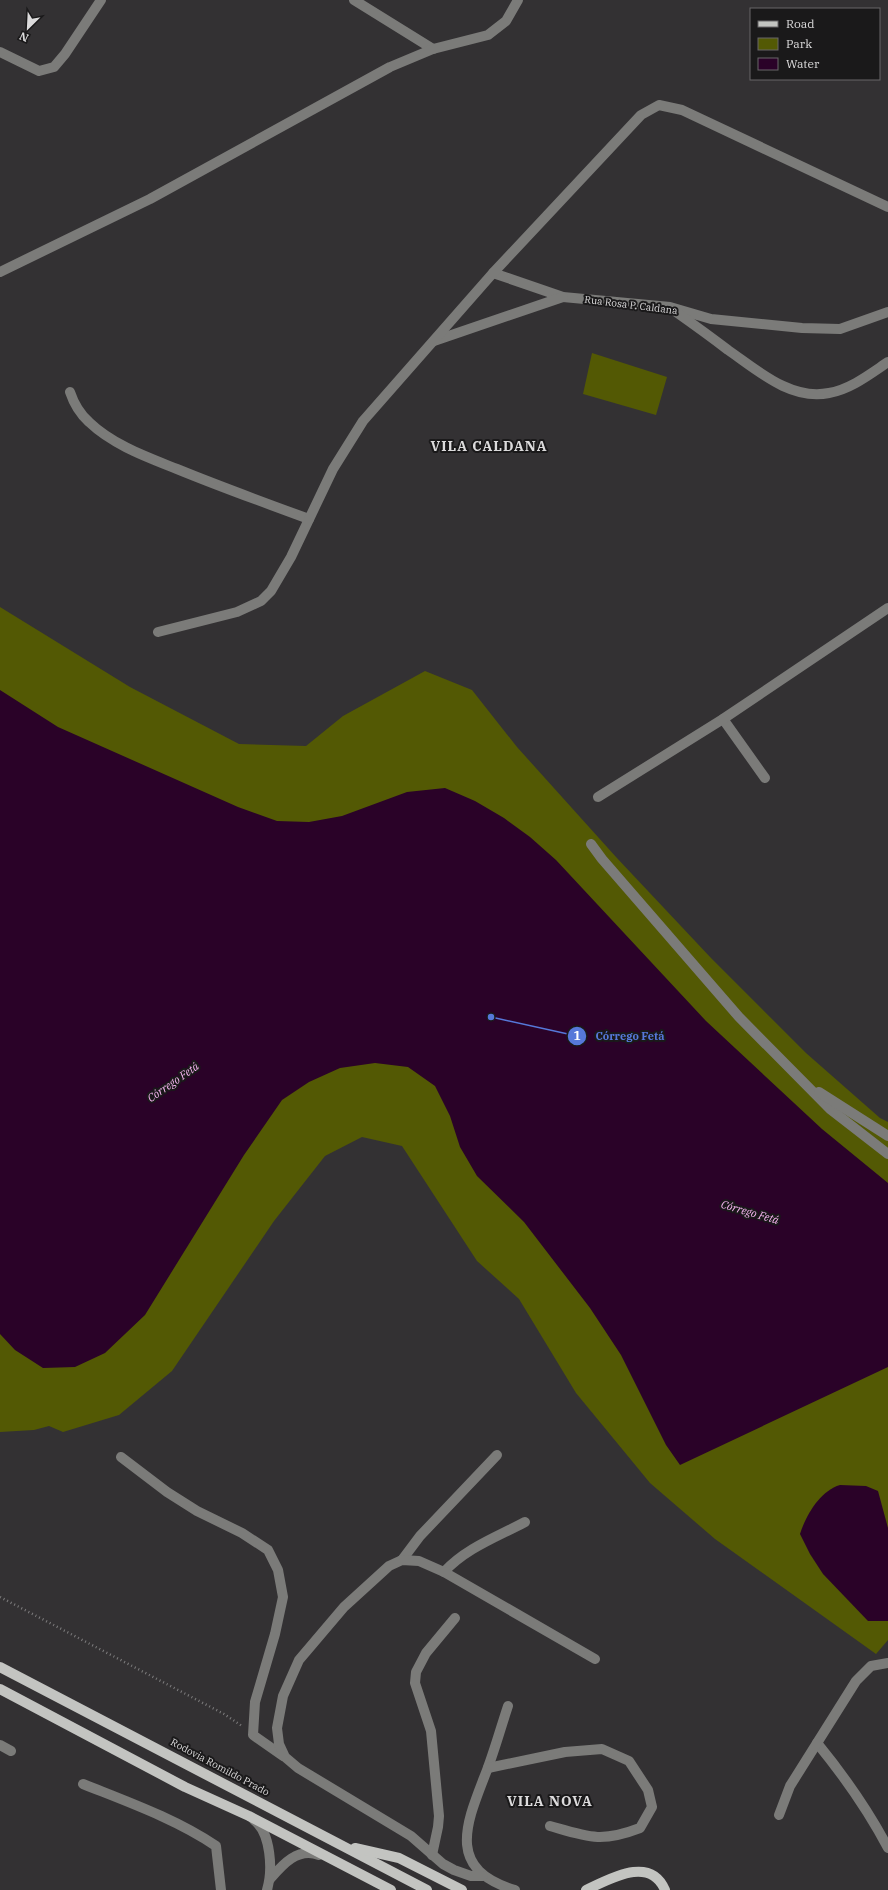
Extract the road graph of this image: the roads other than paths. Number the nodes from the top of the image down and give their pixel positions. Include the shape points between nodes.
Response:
1 (101, 0) edge
2 (354, 0) edge
3 (518, 0) edge
4 (434, 49) junction
5 (0, 52) edge
6 (888, 207) edge
7 (0, 272) edge
8 (493, 272) junction
9 (563, 297) junction
10 (670, 307) junction
11 (888, 312) edge
12 (432, 342) junction
13 (888, 362) edge
14 (70, 392) dead end
15 (309, 519) junction
16 (888, 608) edge
17 (158, 632) dead end
18 (723, 719) junction
19 (765, 778) dead end
20 (598, 797) dead end
21 (592, 844) dead end
22 (804, 1083) junction
23 (888, 1136) edge
24 (888, 1154) edge
25 (497, 1455) dead end
26 (121, 1457) dead end
27 (525, 1522) dead end
28 (402, 1560) junction
29 (444, 1572) junction
30 (455, 1618) dead end
31 (595, 1659) dead end
32 (888, 1663) edge
33 (0, 1667) edge
34 (0, 1689) edge
35 (508, 1706) dead end
36 (817, 1743) junction
37 (0, 1745) edge
38 (11, 1751) dead end
39 (285, 1757) junction
40 (488, 1768) junction
41 (83, 1784) dead end
42 (779, 1815) dead end
43 (249, 1816) junction
44 (550, 1826) dead end
45 (341, 1845) junction
46 (888, 1848) edge
47 (432, 1855) junction
48 (483, 1876) junction
49 (270, 1880) junction
50 (221, 1890) edge
51 (267, 1890) edge
52 (390, 1890) edge
53 (427, 1890) edge
54 (462, 1890) edge
55 (515, 1890) edge
56 (586, 1890) edge
57 (601, 1890) edge
58 (665, 1890) edge

1 - 5 street via 54,67 39,71
2 - 4 street
3 - 4 street via 506,21 488,35
4 - 7 street via 390,67 150,199
6 - 8 street via 682,110 659,106 641,115
8 - 9 street, Rua Rosa P. Caldana
8 - 12 street
9 - 10 street, Rua Rosa P. Caldana
9 - 12 street
10 - 11 street, Rua Rosa P. Caldana via 710,319 840,329
10 - 13 street via 764,375 786,387 807,394 829,393 851,386
12 - 15 street via 363,421 333,469
14 - 15 street via 75,406 88,422 114,441 153,460
15 - 17 street via 291,557 271,591 261,601 237,612
16 - 18 street
18 - 19 street
18 - 20 street
21 - 22 street via 602,859 739,1017
22 - 23 street
22 - 24 street via 830,1109
25 - 28 street via 420,1536
26 - 39 street via 197,1511 242,1533 268,1550 278,1570 283,1597 255,1702 253,1735
27 - 29 street via 471,1549 455,1560
28 - 29 street via 419,1561
28 - 39 street via 389,1566 344,1607 299,1660 283,1696 277,1728 279,1744
29 - 31 street
30 - 47 street via 426,1653 416,1672 415,1683 431,1731 439,1816
32 - 36 street via 871,1666 856,1681
33 - 45 main road, Rodovia Romildo Prado
34 - 43 main road via 185,1787
35 - 40 street
36 - 42 street via 790,1786
36 - 46 street via 846,1779
37 - 38 street
39 - 47 street via 298,1768 411,1836
40 - 44 street via 565,1752 602,1749 629,1760 648,1790 652,1807 640,1828 619,1836 593,1838
40 - 48 street via 470,1814 467,1843 468,1856
41 - 50 street via 140,1807 216,1846
43 - 49 street via 261,1825 268,1843
43 - 52 main road
45 - 53 main road, Rodovia Romildo Prado
45 - 54 main road via 399,1858
47 - 48 street via 461,1874
48 - 55 street
49 - 51 street
49 - 52 street via 289,1859 303,1852 311,1852
56 - 57 main road
56 - 58 main road via 628,1872 639,1871 656,1876

